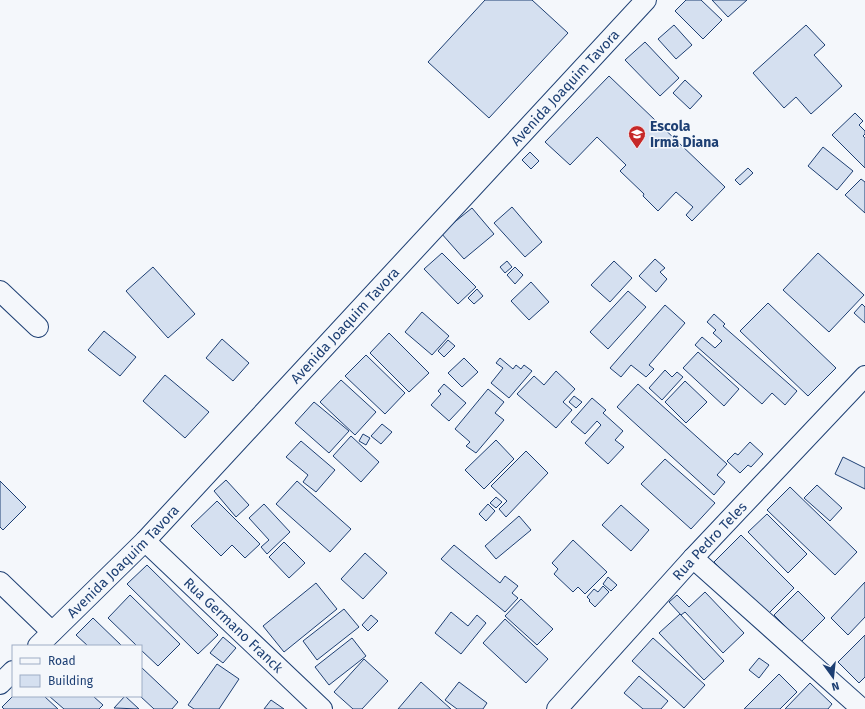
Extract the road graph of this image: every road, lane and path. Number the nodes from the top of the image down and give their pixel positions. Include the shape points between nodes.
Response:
1 (646, 0) edge
2 (0, 291) edge
3 (38, 327) dead end
4 (865, 376) edge
5 (145, 541) junction
6 (693, 558) junction
7 (0, 582) edge
8 (52, 632) junction
9 (39, 645) edge
10 (12, 672) edge
11 (0, 684) edge
12 (322, 709) edge
13 (557, 709) edge
14 (862, 709) edge

1 - 5 street, Avenida Joaquim Tavora
2 - 3 street
4 - 6 street, Rua Pedro Teles
5 - 8 street, Avenida Joaquim Tavora
5 - 12 street, Rua Germano Franck
6 - 13 street, Rua Pedro Teles
6 - 14 street
7 - 8 street
8 - 9 street, Avenida Joaquim Tavora
10 - 11 street

